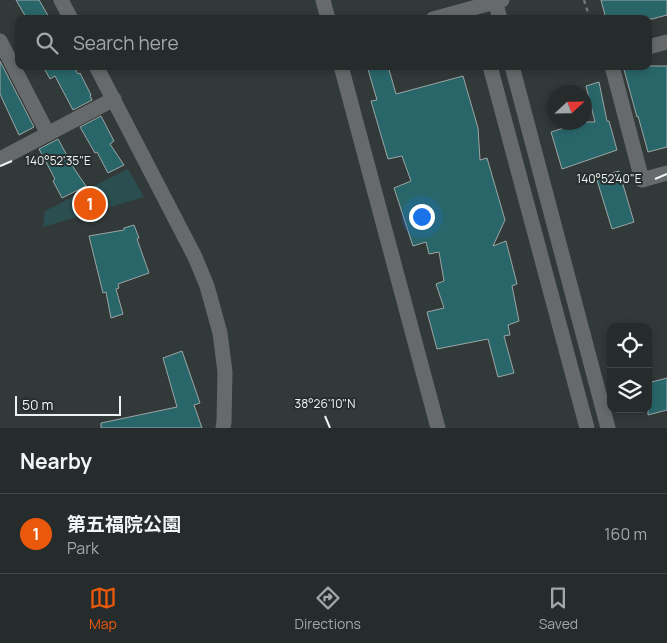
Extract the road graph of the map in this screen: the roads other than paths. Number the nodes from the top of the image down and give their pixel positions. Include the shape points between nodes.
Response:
1 (61, 0) edge
2 (322, 0) edge
3 (497, 1) edge
4 (475, 9) edge
5 (69, 15) edge
6 (327, 15) edge
7 (450, 15) edge
8 (499, 15) edge
9 (0, 41) edge
10 (667, 42) edge
11 (652, 46) edge
12 (98, 70) edge
13 (342, 70) edge
14 (491, 70) edge
15 (513, 70) edge
16 (613, 70) edge
17 (114, 99) junction
18 (48, 134) junction
19 (0, 159) edge
20 (667, 173) edge
21 (223, 428) edge
22 (438, 428) edge
23 (587, 428) edge
24 (608, 428) edge

1 - 5 street
2 - 6 street
3 - 4 street
3 - 8 street
4 - 7 street
9 - 18 street
10 - 11 street
12 - 17 street
13 - 22 street
14 - 23 street
15 - 24 street
16 - 20 street via 642,180
17 - 18 street
17 - 21 street via 195,256 207,286 220,333 225,372
18 - 19 street

